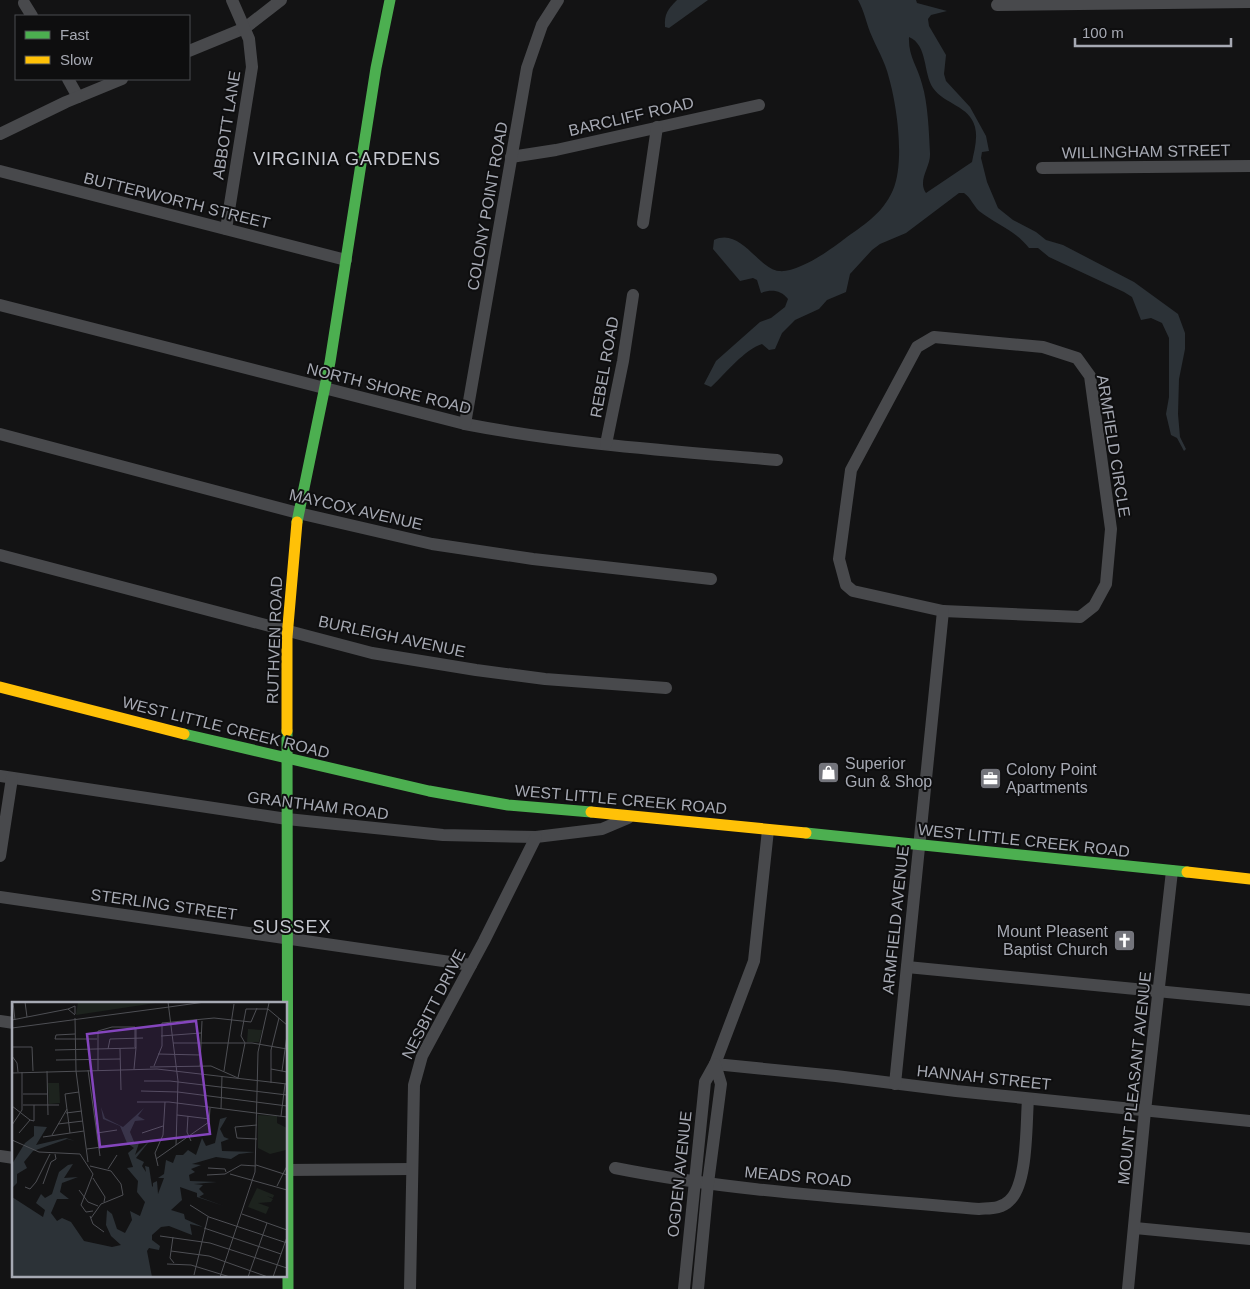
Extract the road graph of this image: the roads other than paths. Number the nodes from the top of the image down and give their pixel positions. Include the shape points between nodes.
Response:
1 (232, 0) edge
2 (281, 0) edge
3 (390, 0) edge
4 (558, 0) edge
5 (1250, 2) edge
6 (24, 3) dead end
7 (997, 5) dead end
8 (31, 15) edge
9 (245, 28) junction
10 (190, 51) edge
11 (69, 80) edge
12 (120, 80) edge
13 (78, 97) junction
14 (759, 105) dead end
15 (658, 127) junction
16 (0, 134) edge
17 (511, 157) junction
18 (1250, 166) edge
19 (1042, 168) dead end
20 (0, 171) edge
21 (643, 223) dead end
22 (226, 228) junction
23 (346, 260) junction
24 (633, 295) dead end
25 (0, 305) edge
26 (324, 388) junction
27 (465, 424) junction
28 (0, 434) edge
29 (606, 444) junction
30 (778, 460) dead end
31 (298, 513) junction
32 (0, 555) edge
33 (711, 579) dead end
34 (943, 611) junction
35 (287, 630) junction
36 (0, 687) edge
37 (666, 688) dead end
38 (287, 759) junction
39 (6, 777) edge
40 (632, 816) junction
41 (287, 819) junction
42 (768, 830) junction
43 (536, 837) junction
44 (920, 846) junction
45 (0, 856) edge
46 (1172, 871) junction
47 (1250, 879) edge
48 (0, 897) edge
49 (288, 938) junction
50 (471, 965) junction
51 (907, 966) junction
52 (1159, 992) junction
53 (1250, 1000) edge
54 (288, 1002) edge
55 (714, 1064) junction
56 (895, 1084) junction
57 (1028, 1099) junction
58 (1145, 1110) junction
59 (1250, 1121) edge
60 (615, 1168) dead end
61 (412, 1169) junction
62 (288, 1170) edge
63 (693, 1182) junction
64 (708, 1183) junction
65 (1135, 1228) junction
66 (1250, 1239) edge
67 (288, 1276) edge
68 (288, 1289) edge
69 (410, 1289) edge
70 (684, 1289) edge
71 (698, 1289) edge
72 (1128, 1289) edge

1 - 9 street, ABBOTT LANE
2 - 9 street
3 - 23 street, RUTHVEN ROAD
4 - 17 street, COLONY POINT ROAD via 542,25 530,56
5 - 7 street
6 - 8 street
9 - 10 street
9 - 22 street, ABBOTT LANE via 252,67
11 - 13 street
12 - 13 street
13 - 16 street
14 - 15 street, BARCLIFF ROAD
15 - 17 street, BARCLIFF ROAD
15 - 21 street
17 - 27 street, COLONY POINT ROAD
18 - 19 street, WILLINGHAM STREET
20 - 22 street, BUTTERWORTH STREET
22 - 23 street, BUTTERWORTH STREET
23 - 26 street, RUTHVEN ROAD
24 - 29 street, REBEL ROAD
25 - 26 street, NORTH SHORE ROAD
26 - 27 street, NORTH SHORE ROAD
26 - 31 street, RUTHVEN ROAD
27 - 29 street, NORTH SHORE ROAD via 514,434
28 - 31 street, MAYCOX AVENUE
29 - 30 street, NORTH SHORE ROAD
31 - 33 street, MAYCOX AVENUE via 432,544
31 - 35 street, RUTHVEN ROAD
32 - 35 street, BURLEIGH AVENUE
34 - 34 street, ARMFIELD CIRCLE via 1080,617 1094,606 1106,584 1111,529 1104,472 1090,376 1077,358 1043,347 934,337 917,347 851,470 839,559 846,585 853,591
34 - 44 street, ARMFIELD AVENUE
35 - 37 street, BURLEIGH AVENUE via 372,653 476,670
35 - 38 street, RUTHVEN ROAD
36 - 38 street, WEST LITTLE CREEK ROAD
38 - 40 street, WEST LITTLE CREEK ROAD via 508,805
38 - 41 street, RUTHVEN ROAD
39 - 41 street, GRANTHAM ROAD
39 - 45 street
40 - 42 street, WEST LITTLE CREEK ROAD
40 - 43 street, GRANTHAM ROAD via 602,829
41 - 43 street, GRANTHAM ROAD via 443,835
41 - 49 street, RUTHVEN ROAD
42 - 44 street, WEST LITTLE CREEK ROAD
42 - 55 street, OGDEN AVENUE via 754,961
43 - 50 street, NESBITT DRIVE
44 - 46 street, WEST LITTLE CREEK ROAD
44 - 51 street, ARMFIELD AVENUE
46 - 47 street, WEST LITTLE CREEK ROAD
46 - 52 street, MOUNT PLEASANT AVENUE
48 - 49 street, STERLING STREET
49 - 50 street, STERLING STREET
49 - 54 street, RUTHVEN ROAD
50 - 61 street, NESBITT DRIVE via 422,1056 414,1085
51 - 52 street
51 - 56 street, ARMFIELD AVENUE
52 - 53 street
52 - 58 street, MOUNT PLEASANT AVENUE
55 - 56 street, HANNAH STREET
55 - 63 street, OGDEN AVENUE via 705,1082
55 - 64 street, OGDEN AVENUE via 721,1084
56 - 57 street, HANNAH STREET
57 - 58 street, HANNAH STREET
57 - 64 street, MEADS ROAD via 1021,1177 1016,1193 998,1208 979,1209
58 - 59 street, HANNAH STREET
58 - 65 street, MOUNT PLEASANT AVENUE
60 - 63 street, MEADS ROAD
61 - 62 street
61 - 69 street, NESBITT DRIVE
63 - 64 street, MEADS ROAD
63 - 70 street, OGDEN AVENUE
64 - 71 street, OGDEN AVENUE
65 - 66 street
65 - 72 street, MOUNT PLEASANT AVENUE
67 - 68 street, RUTHVEN ROAD

